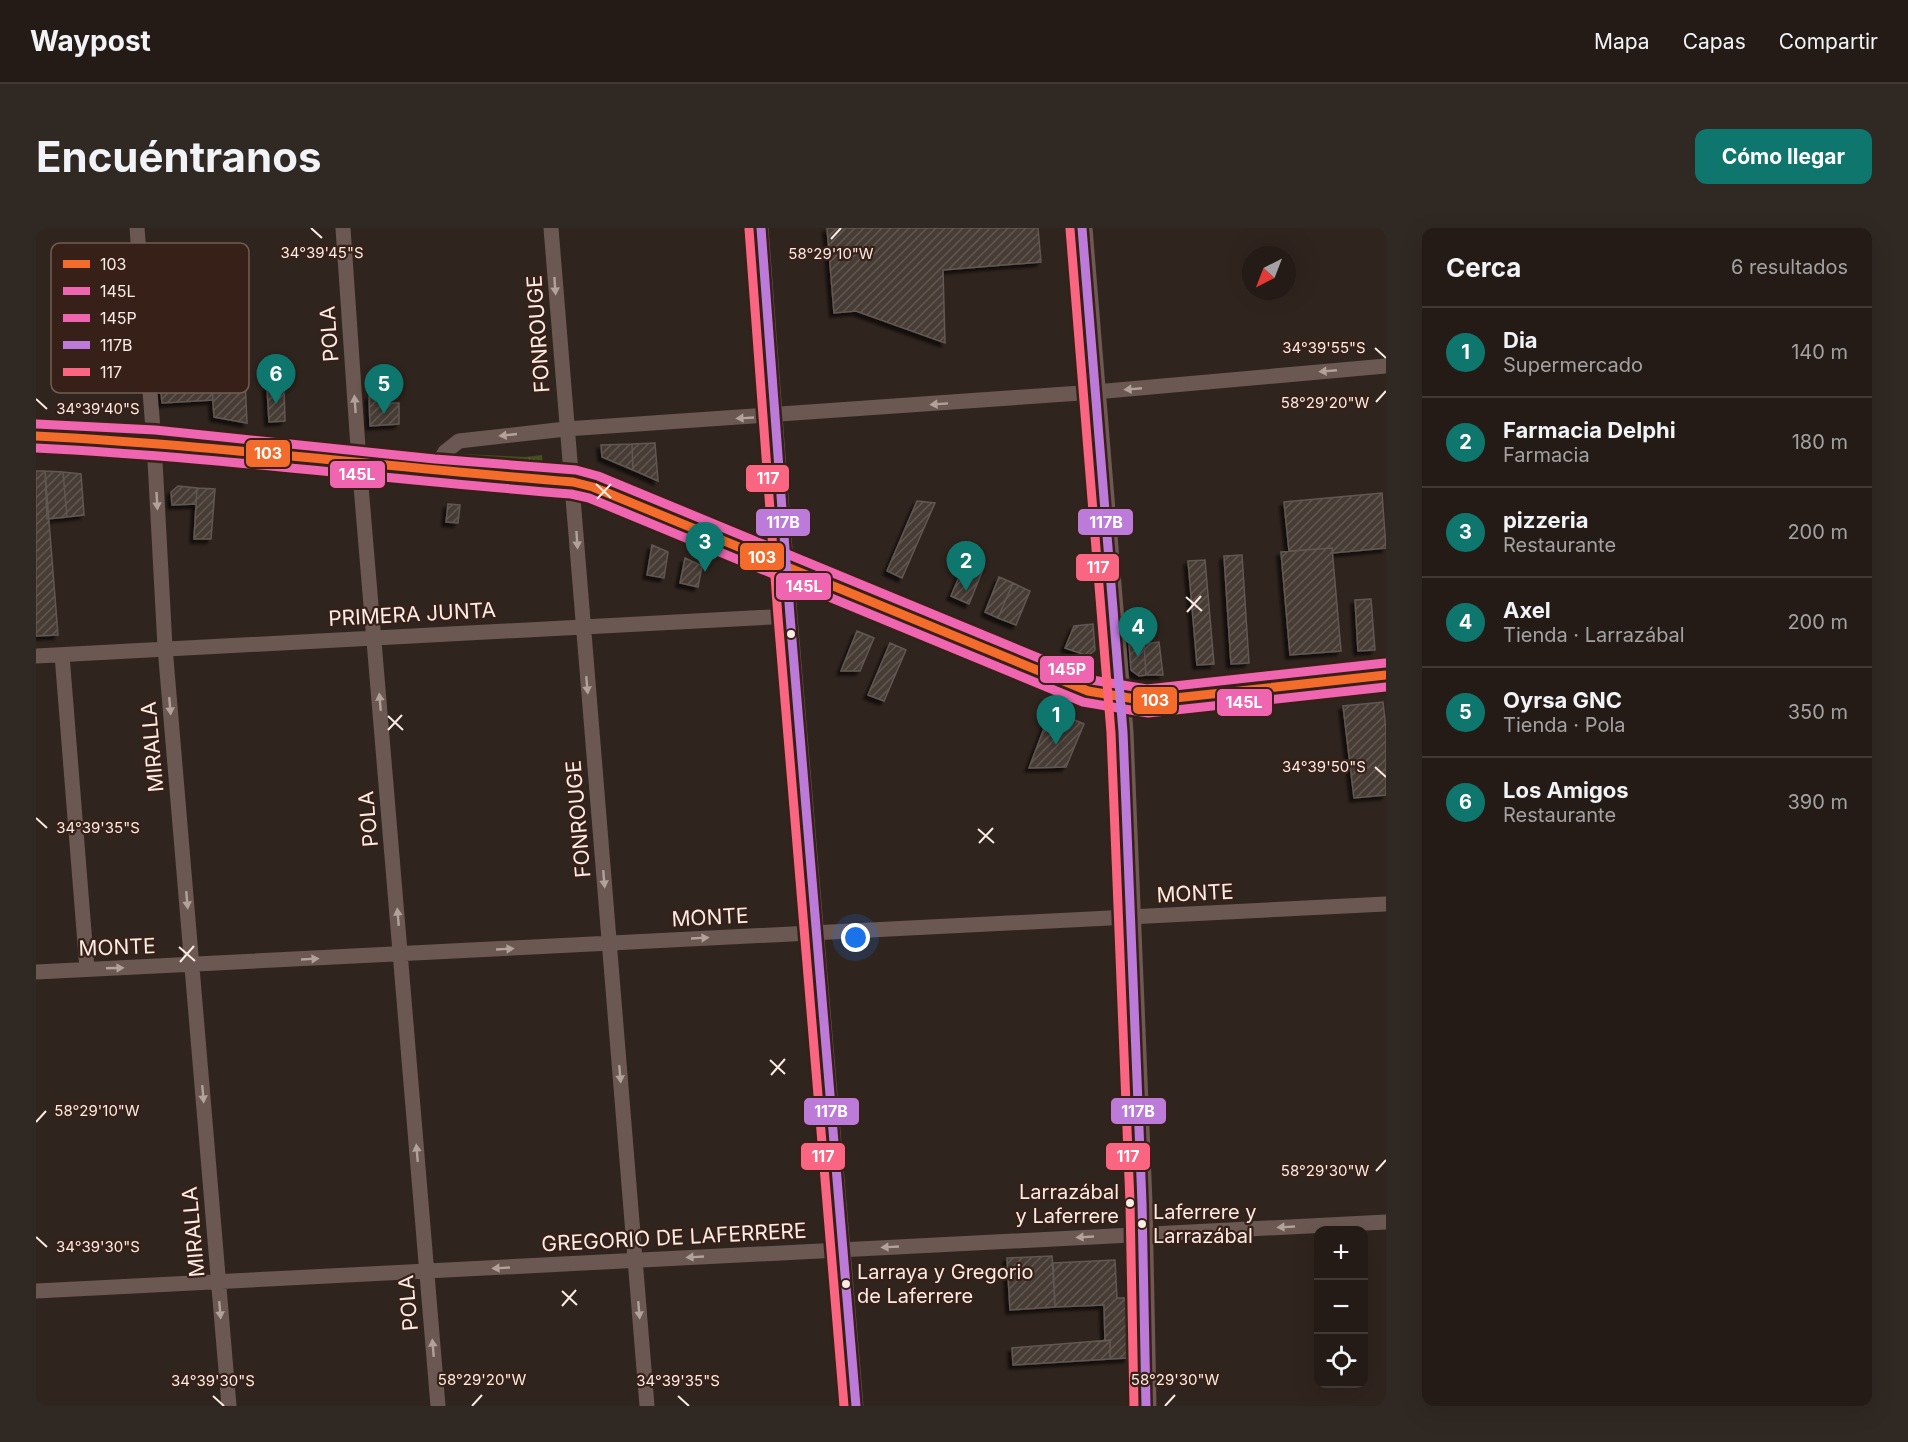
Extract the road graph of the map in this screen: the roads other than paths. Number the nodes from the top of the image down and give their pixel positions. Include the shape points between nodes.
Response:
1 (137, 228) edge
2 (343, 228) edge
3 (551, 228) edge
4 (761, 228) edge
5 (1082, 228) edge
6 (138, 243) edge
7 (1386, 366) edge
8 (1095, 392) junction
9 (150, 393) edge
10 (776, 416) junction
11 (566, 429) junction
12 (36, 436) edge
13 (154, 442) junction
14 (359, 462) junction
15 (434, 471) junction
16 (573, 482) junction
17 (787, 567) junction
18 (790, 615) junction
19 (582, 627) junction
20 (374, 636) junction
21 (165, 647) junction
22 (62, 655) junction
23 (36, 656) edge
24 (1386, 675) edge
25 (1119, 698) junction
26 (1386, 904) edge
27 (1132, 918) junction
28 (818, 932) junction
29 (609, 943) junction
30 (401, 954) junction
31 (192, 965) junction
32 (87, 969) junction
33 (36, 972) edge
34 (1386, 1222) edge
35 (1143, 1234) junction
36 (843, 1249) junction
37 (635, 1261) junction
38 (426, 1272) junction
39 (218, 1281) junction
40 (36, 1291) edge
41 (228, 1406) edge
42 (438, 1406) edge
43 (647, 1406) edge
44 (856, 1406) edge
45 (1146, 1406) edge

1 - 6 street, MIRALLA
14 -> 2 street, POLA
3 -> 11 street, FONROUGE
4 - 10 street
5 - 8 main road
7 -> 8 street
8 -> 10 street
8 - 25 main road
9 - 13 street, MIRALLA
10 -> 11 street
10 - 17 street
11 -> 15 street via 459,441 445,452
11 - 16 street, FONROUGE
12 - 13 main road
13 - 14 main road
13 -> 21 street, MIRALLA
14 - 15 main road
14 - 20 street, POLA
15 - 16 main road
16 - 17 main road
16 -> 19 street, FONROUGE
17 - 18 street
17 - 25 main road via 1088,691
18 - 19 street, PRIMERA JUNTA
18 - 28 street
19 - 20 street, PRIMERA JUNTA
19 -> 29 street, FONROUGE
20 - 21 street, PRIMERA JUNTA
30 -> 20 street, POLA
21 - 22 street, PRIMERA JUNTA
21 -> 31 street, MIRALLA
22 - 23 street, PRIMERA JUNTA
22 - 32 street
24 - 25 main road via 1148,700
25 - 27 main road
26 - 27 street, MONTE
27 - 28 street, MONTE
27 - 35 main road
29 -> 28 street, MONTE
28 - 36 street
30 -> 29 street, MONTE
29 -> 37 street, FONROUGE
31 -> 30 street, MONTE
38 -> 30 street, POLA
32 -> 31 street, MONTE
31 -> 39 street, MIRALLA
32 - 33 street, MONTE
34 -> 35 street, GREGORIO DE LAFERRERE
35 -> 36 street, GREGORIO DE LAFERRERE
35 - 45 main road
36 -> 37 street, GREGORIO DE LAFERRERE
36 - 44 street
37 -> 38 street, GREGORIO DE LAFERRERE
37 -> 43 street, FONROUGE
38 - 39 street, GREGORIO DE LAFERRERE
42 -> 38 street, POLA
39 - 40 street, GREGORIO DE LAFERRERE
39 -> 41 street, MIRALLA

